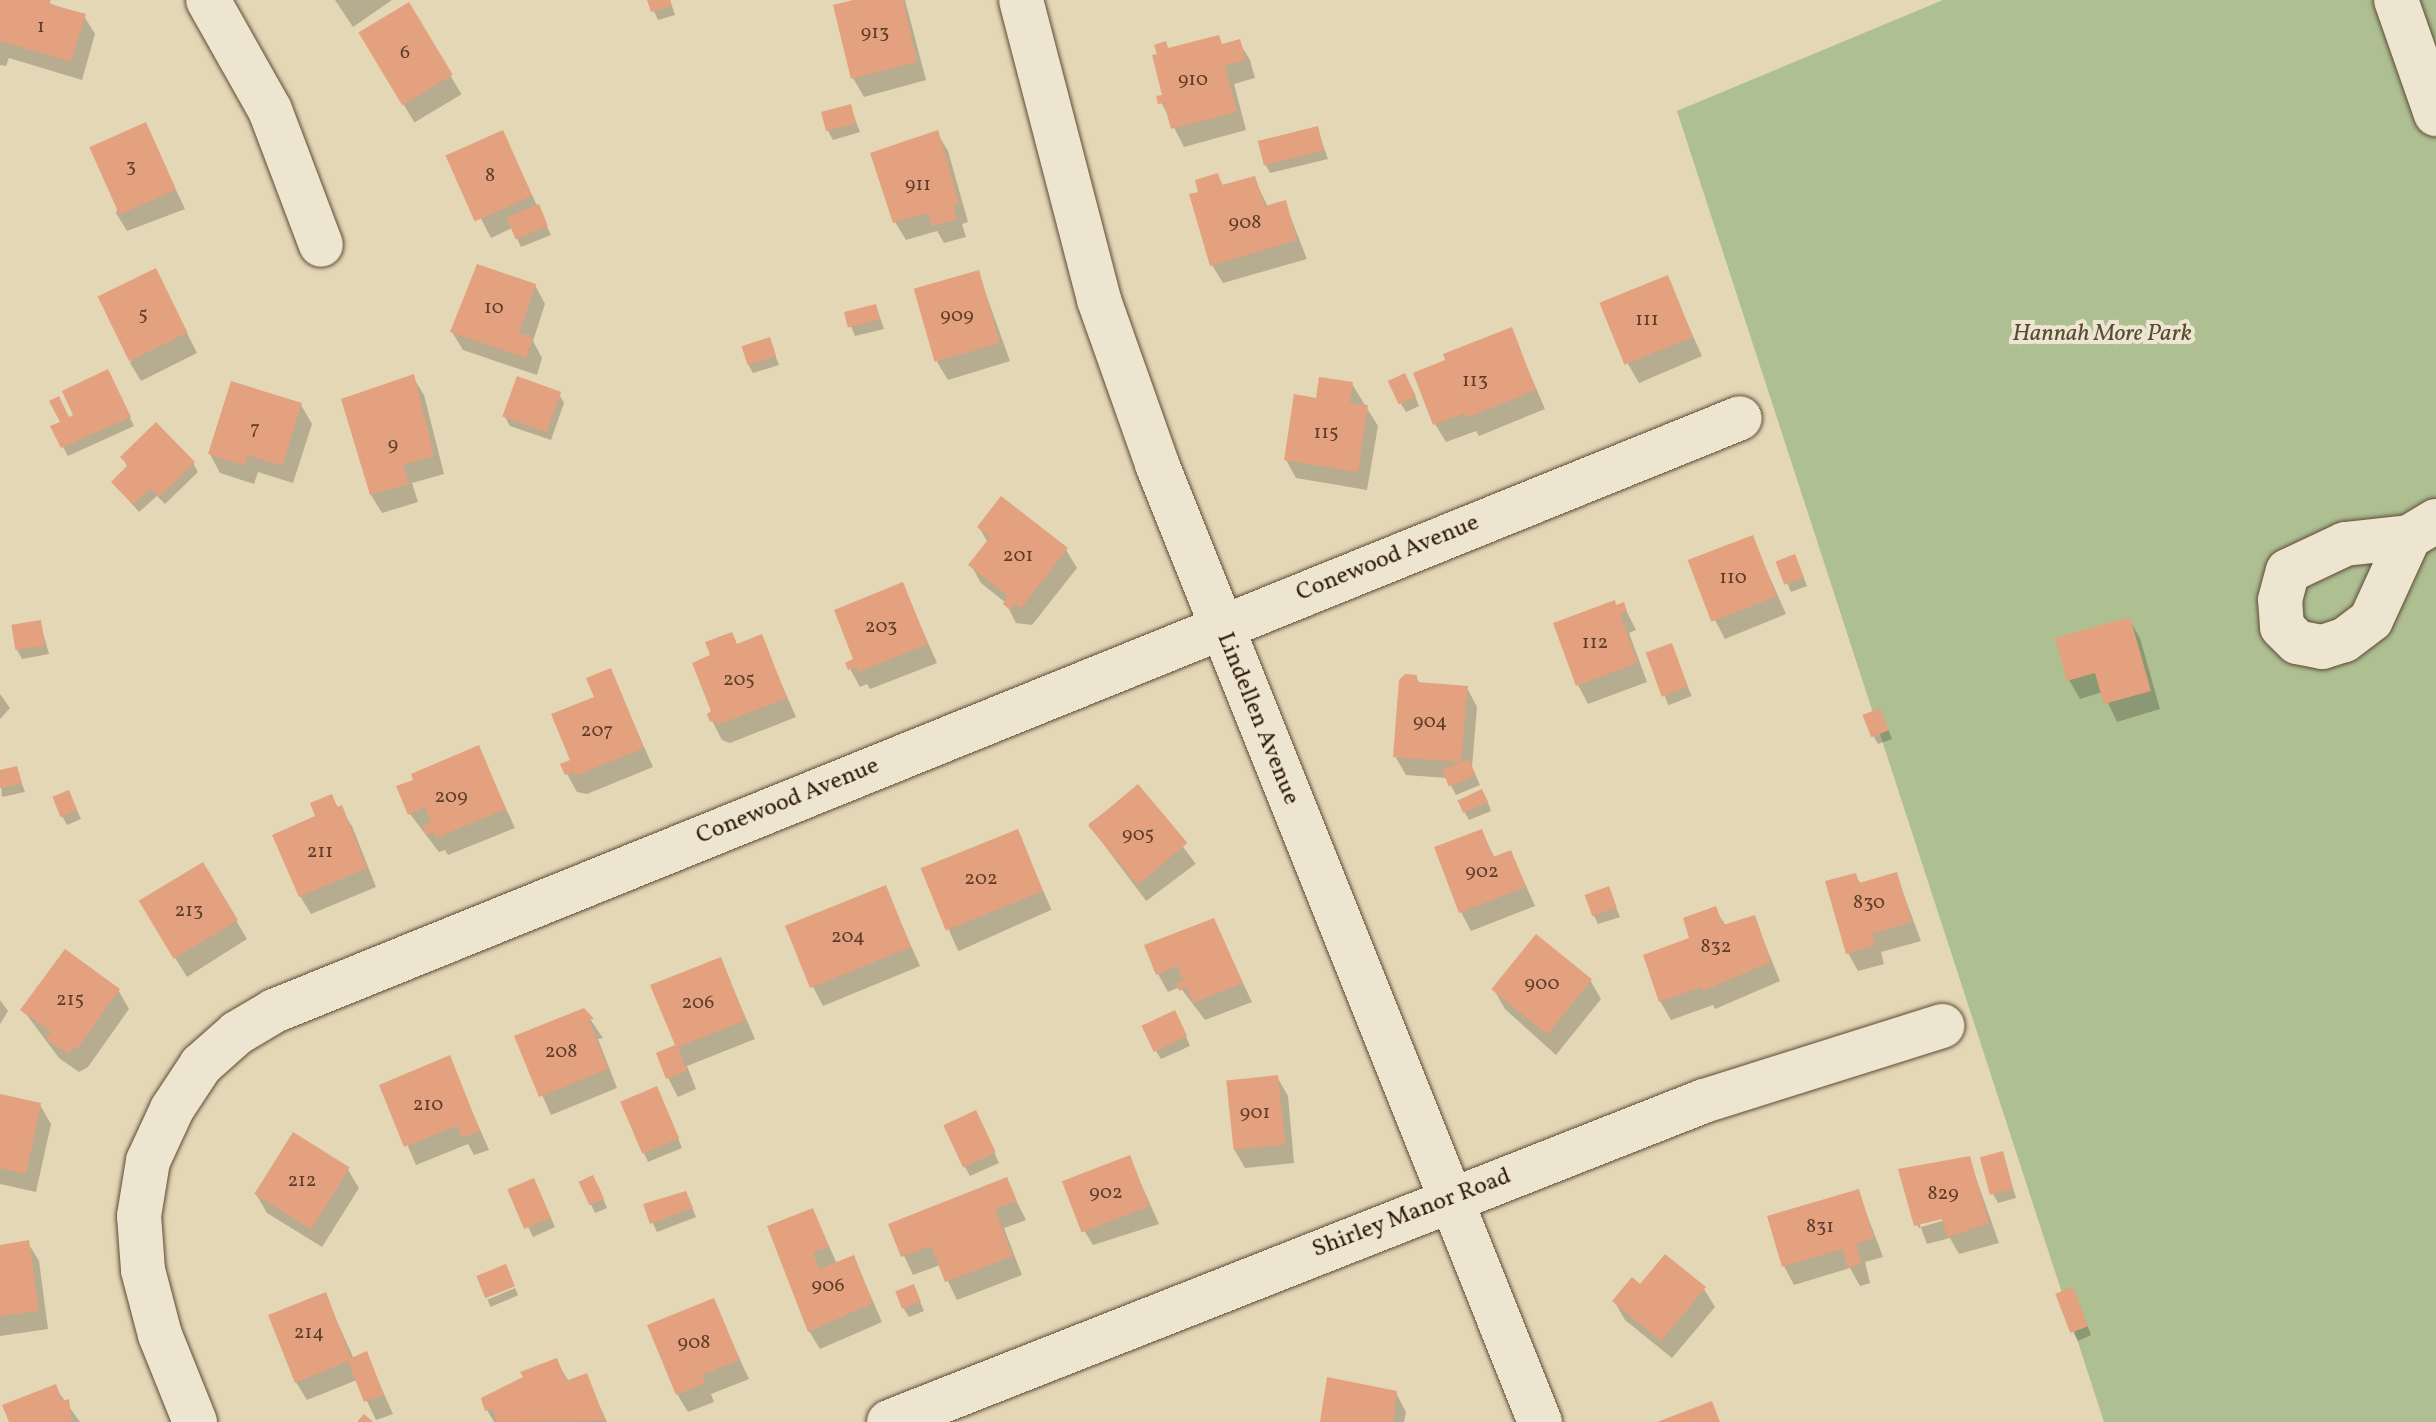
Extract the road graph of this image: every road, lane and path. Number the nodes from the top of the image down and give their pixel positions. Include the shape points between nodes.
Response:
1 (208, 0) edge
2 (1021, 0) edge
3 (2396, 0) edge
4 (2436, 114) edge
5 (321, 245) dead end
6 (1740, 418) dead end
7 (1220, 626) junction
8 (1942, 1026) dead end
9 (1450, 1199) junction
10 (195, 1422) edge
11 (889, 1422) edge
12 (1540, 1422) edge

1 - 5 street via 270,110
2 - 7 street, Lindellen Avenue via 1099,300
3 - 4 street
6 - 7 street, Conewood Avenue
7 - 9 street, Lindellen Avenue
7 - 10 street, Conewood Avenue via 274,1011 237,1033 201,1065 172,1109 148,1161 139,1216 143,1270 160,1335
8 - 9 street, Shirley Manor Road via 1704,1101
9 - 11 street, Shirley Manor Road
9 - 12 street, Lindellen Avenue

